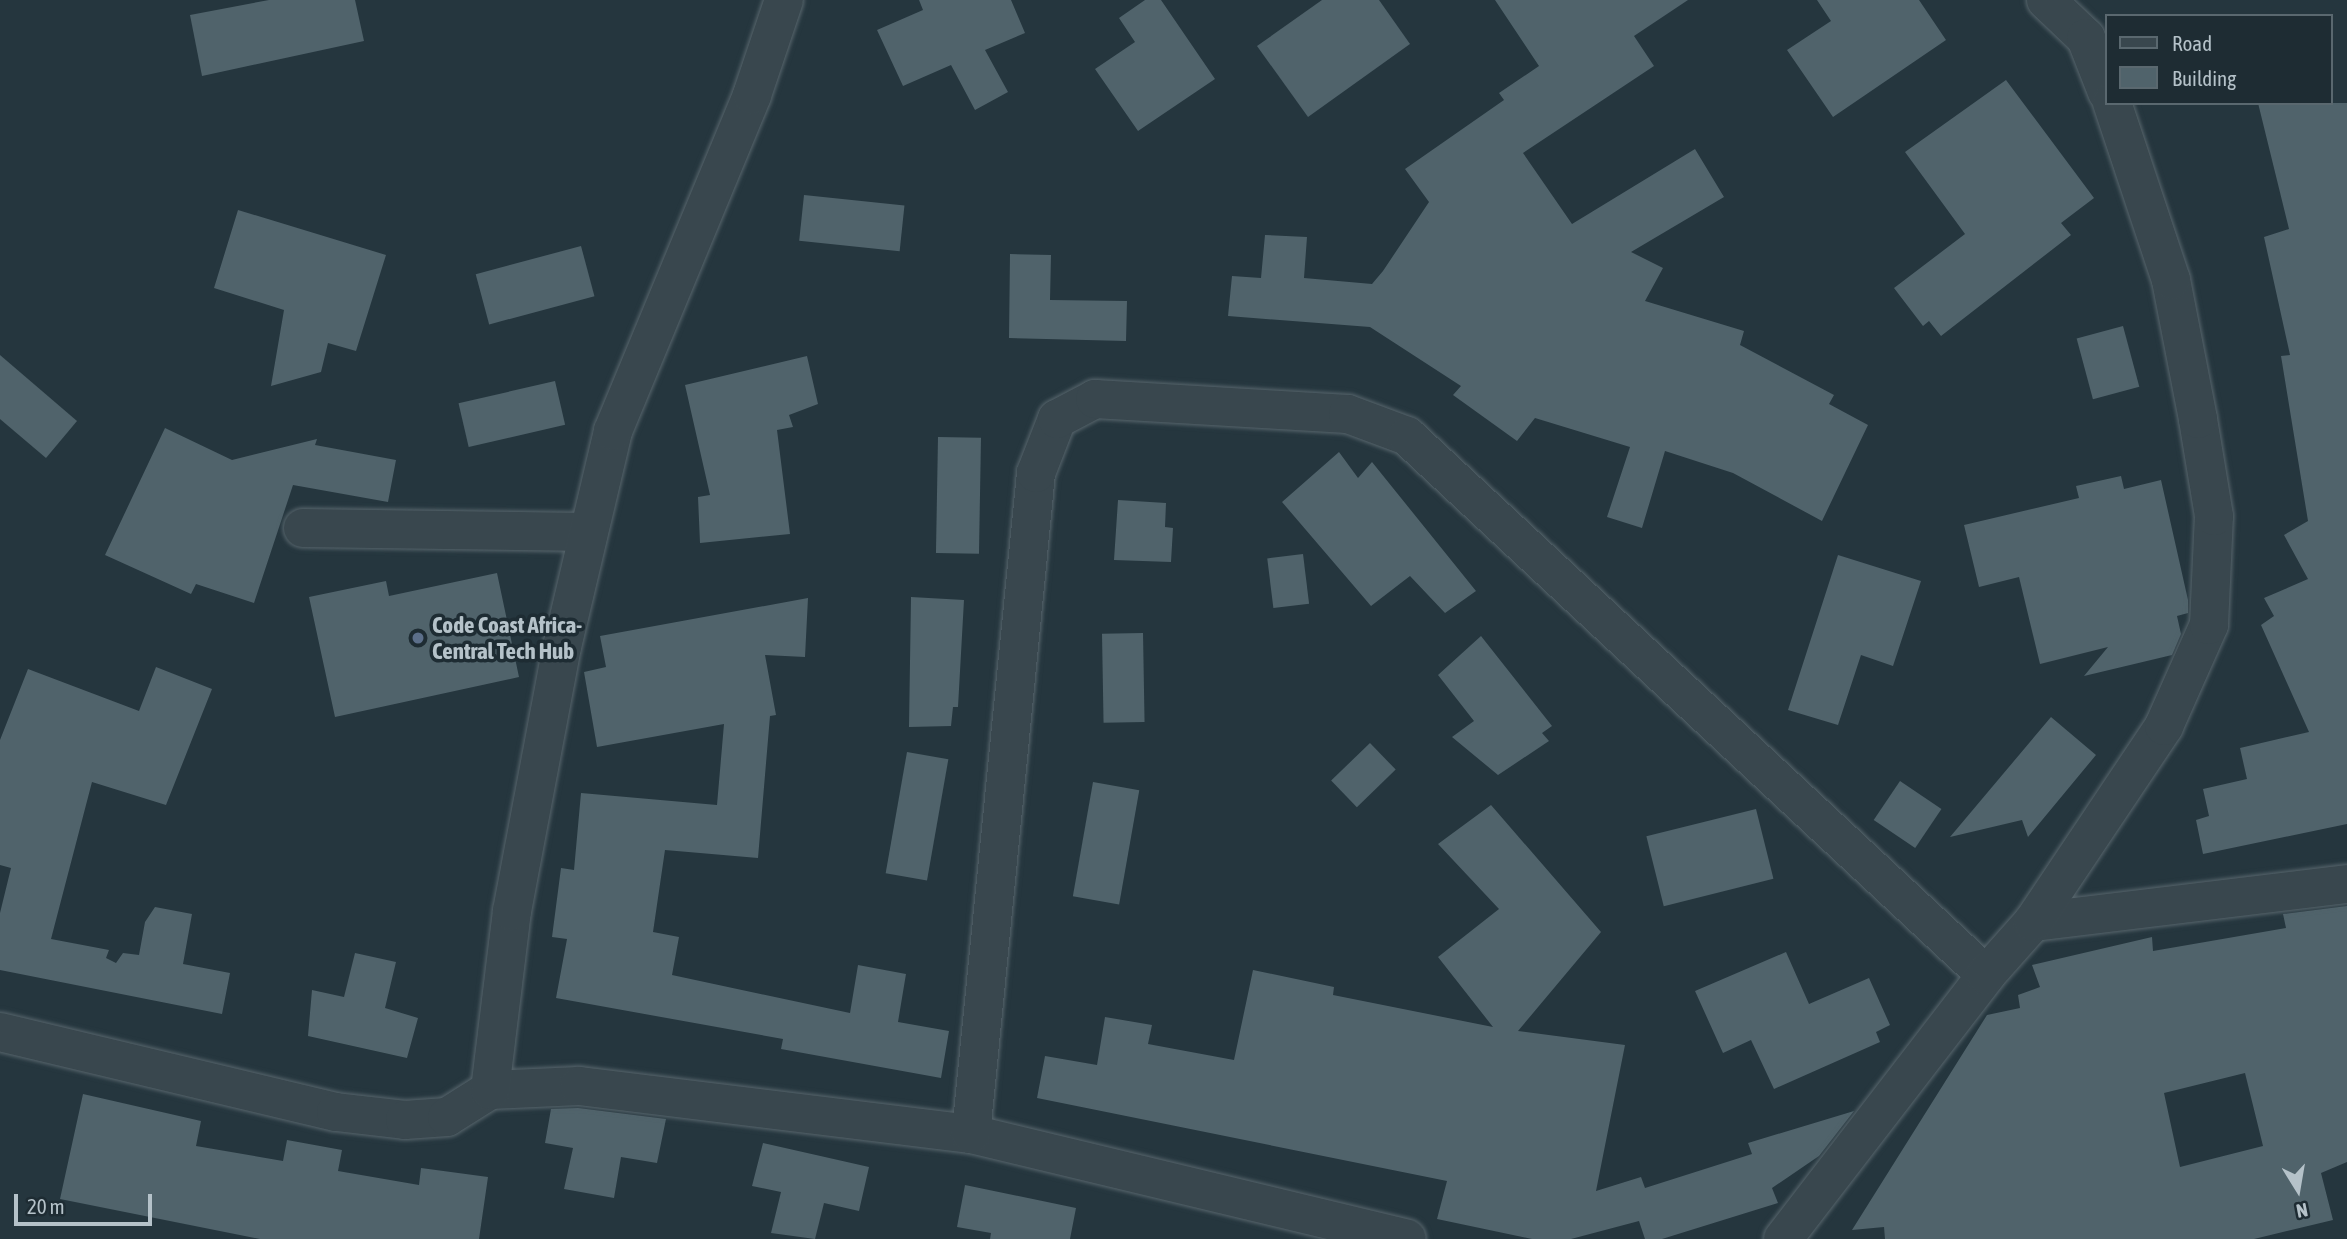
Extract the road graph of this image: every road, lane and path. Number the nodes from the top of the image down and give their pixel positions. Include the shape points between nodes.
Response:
1 (784, 0) edge
2 (2046, 0) edge
3 (2106, 89) edge
4 (2113, 105) edge
5 (303, 528) dead end
6 (589, 532) junction
7 (2347, 884) edge
8 (2033, 922) junction
9 (1986, 975) junction
10 (0, 1032) edge
11 (490, 1090) junction
12 (971, 1134) junction
13 (1407, 1239) edge
14 (1783, 1239) edge

1 - 6 street via 752,95 613,431
2 - 3 street via 2086,38
4 - 8 street via 2171,281 2198,419 2214,516 2209,625 2164,726
5 - 6 street
6 - 11 street via 512,911
7 - 8 street
8 - 9 street
9 - 12 street via 1407,436 1348,414 1095,399 1057,419 1036,473
9 - 14 street
10 - 11 street via 336,1112 447,1117
11 - 12 street via 579,1086
12 - 13 street

